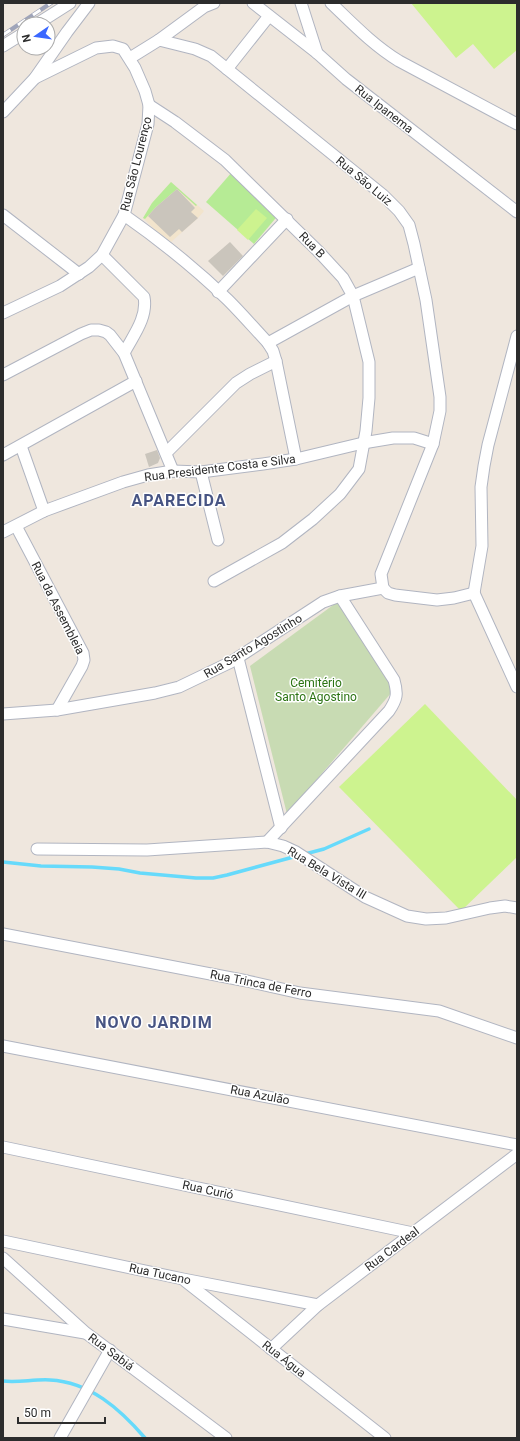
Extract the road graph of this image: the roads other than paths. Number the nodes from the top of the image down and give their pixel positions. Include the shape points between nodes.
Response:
1 (70, 3) edge
2 (89, 3) edge
3 (214, 3) edge
4 (253, 3) edge
5 (301, 3) edge
6 (331, 3) edge
7 (50, 16) edge
8 (269, 16) junction
9 (16, 38) edge
10 (159, 40) junction
11 (3, 46) edge
12 (317, 54) junction
13 (130, 58) junction
14 (227, 68) junction
15 (35, 78) junction
16 (149, 105) junction
17 (3, 112) edge
18 (517, 124) edge
19 (517, 212) edge
20 (3, 214) edge
21 (124, 215) junction
22 (287, 219) junction
23 (102, 255) junction
24 (419, 268) junction
25 (79, 274) junction
26 (218, 292) junction
27 (354, 296) junction
28 (3, 313) edge
29 (517, 336) edge
30 (268, 343) junction
31 (124, 353) junction
32 (276, 361) junction
33 (3, 376) edge
34 (136, 381) junction
35 (363, 443) junction
36 (433, 444) junction
37 (21, 446) junction
38 (166, 453) junction
39 (3, 455) edge
40 (296, 459) junction
41 (172, 471) junction
42 (201, 472) junction
43 (44, 511) junction
44 (16, 526) junction
45 (3, 532) edge
46 (218, 540) dead end
47 (214, 581) dead end
48 (383, 588) junction
49 (474, 593) junction
50 (340, 596) junction
51 (238, 658) junction
52 (517, 687) edge
53 (57, 710) junction
54 (3, 714) edge
55 (280, 828) junction
56 (267, 842) junction
57 (37, 849) dead end
58 (517, 908) edge
59 (3, 934) edge
60 (517, 1038) edge
61 (3, 1046) edge
62 (517, 1145) edge
63 (3, 1147) edge
64 (517, 1154) edge
65 (413, 1233) junction
66 (3, 1241) edge
67 (3, 1258) edge
68 (183, 1279) junction
69 (318, 1306) junction
70 (3, 1319) edge
71 (86, 1333) junction
72 (271, 1349) junction
73 (110, 1350) junction
74 (60, 1438) edge
75 (226, 1438) edge
76 (386, 1438) edge

1 - 7 street
2 - 15 street
3 - 10 street via 204,7
4 - 8 street, Rua Ipanema
5 - 12 street
6 - 18 street via 374,44 398,62
8 - 12 street, Rua Ipanema
8 - 14 street
9 - 11 street
10 - 13 street
10 - 14 street, Rua São Luiz via 195,48
12 - 19 street, Rua Ipanema
13 - 15 street, Rua São Lourenço via 123,49 113,46 96,48
13 - 16 street, Rua São Lourenço
14 - 24 street, Rua São Luiz via 383,195 399,211 409,225
15 - 17 street
16 - 21 street, Rua São Lourenço via 148,124
16 - 22 street, Rua B via 225,160
20 - 25 street
21 - 23 street, Rua São Lourenço
21 - 26 street via 186,261
22 - 26 street
22 - 27 street, Rua B via 343,278
23 - 25 street, Rua São Lourenço
23 - 31 street via 144,297 144,315
24 - 27 street
24 - 36 street, Rua São Luiz via 440,397 440,411
25 - 28 street, Rua São Lourenço via 60,286
26 - 30 street
27 - 30 street
27 - 35 street, Rua B via 368,362 369,398
29 - 49 street via 484,466 481,487 482,546
30 - 32 street
31 - 33 street via 106,332 91,330
31 - 34 street
32 - 38 street via 236,384
32 - 40 street
34 - 37 street
34 - 38 street
35 - 36 street, Rua Presidente Costa e Silva via 393,438 414,438
35 - 40 street, Rua Presidente Costa e Silva
35 - 47 street, Rua B via 359,469 340,494 314,519 282,542
36 - 48 street via 383,567
37 - 39 street
37 - 43 street
38 - 41 street
40 - 42 street, Rua Presidente Costa e Silva
41 - 42 street, Rua Presidente Costa e Silva
41 - 43 street, Rua Presidente Costa e Silva via 122,482
42 - 46 street
43 - 44 street, Rua Presidente Costa e Silva
44 - 45 street, Rua Presidente Costa e Silva
44 - 53 street, Rua da Assembleia via 84,653 82,666
48 - 49 street via 395,595 437,600
48 - 50 street, Rua Santo Agostinho
49 - 52 street
50 - 51 street, Rua Santo Agostinho via 323,602
50 - 55 street via 394,680 397,691 395,702
51 - 53 street, Rua Santo Agostinho via 179,687 155,694
51 - 55 street
53 - 54 street, Rua Santo Agostinho
55 - 56 street
56 - 57 street, Rua Bela Vista III via 147,850
56 - 58 street, Rua Bela Vista III via 296,852 365,897 408,916 426,919 446,918 490,908
59 - 60 street, Rua Trinca de Ferro via 300,993 439,1011
61 - 62 street, Rua Azulão
63 - 65 street, Rua Curió
64 - 65 street, Rua Cardeal
65 - 69 street, Rua Cardeal
66 - 68 street, Rua Tucano
67 - 71 street, Rua Sabiá
68 - 69 street, Rua Tucano
68 - 72 street, Rua Água
69 - 72 street, Rua Cardeal
70 - 71 street
71 - 73 street, Rua Sabiá
72 - 76 street, Rua Água
73 - 74 street
73 - 75 street, Rua Sabiá

